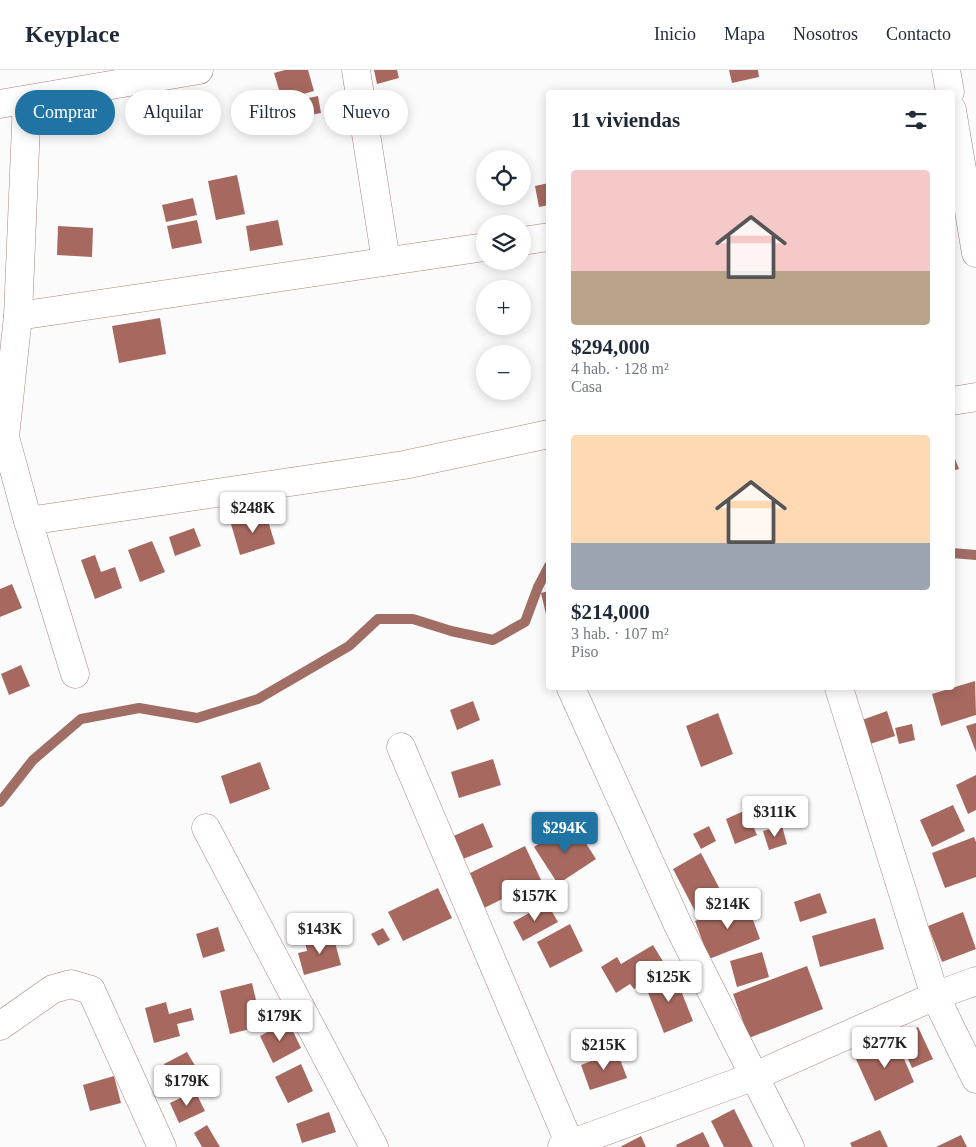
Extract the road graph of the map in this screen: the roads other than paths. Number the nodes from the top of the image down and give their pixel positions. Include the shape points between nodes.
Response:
1 (199, 70) edge
2 (356, 70) edge
3 (946, 70) edge
4 (84, 90) edge
5 (950, 90) edge
6 (15, 102) edge
7 (0, 104) edge
8 (955, 126) edge
9 (26, 135) edge
10 (964, 175) edge
11 (546, 237) edge
12 (531, 240) edge
13 (476, 248) edge
14 (976, 253) edge
15 (386, 261) junction
16 (18, 316) junction
17 (976, 397) edge
18 (955, 400) edge
19 (546, 435) edge
20 (2, 438) edge
21 (28, 521) junction
22 (75, 674) dead end
23 (572, 690) edge
24 (840, 690) edge
25 (401, 747) dead end
26 (206, 828) dead end
27 (976, 981) edge
28 (936, 996) junction
29 (0, 1026) edge
30 (754, 1076) junction
31 (976, 1079) edge
32 (567, 1146) edge
33 (162, 1147) edge
34 (374, 1147) edge
35 (790, 1147) edge

1 - 4 street
2 - 15 street
3 - 5 street
6 - 7 street
8 - 10 street
9 - 16 street
10 - 14 street
11 - 12 street
13 - 15 street
15 - 16 street
16 - 20 street
17 - 18 street
19 - 21 street via 404,465
20 - 21 street
21 - 22 street
23 - 30 street via 678,925
24 - 28 street
25 - 32 street
26 - 34 street
27 - 28 street
28 - 30 street
28 - 31 street
29 - 33 street via 53,988 71,984 91,990
30 - 32 street
30 - 35 street

